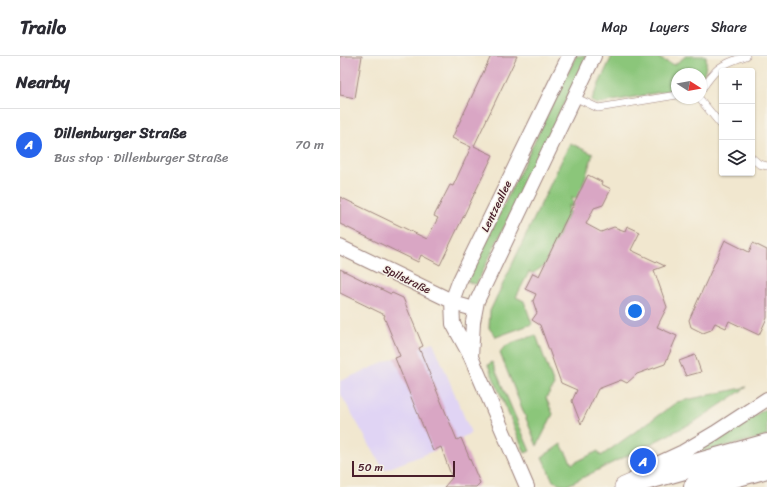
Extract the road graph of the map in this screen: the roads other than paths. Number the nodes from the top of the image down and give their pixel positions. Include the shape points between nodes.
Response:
1 (569, 56) edge
2 (594, 56) edge
3 (746, 56) edge
4 (707, 81) edge
5 (671, 96) edge
6 (574, 98) junction
7 (704, 104) edge
8 (719, 122) edge
9 (755, 161) edge
10 (767, 166) edge
11 (340, 247) edge
12 (452, 301) junction
13 (474, 309) junction
14 (471, 357) junction
15 (767, 399) edge
16 (767, 446) edge
17 (767, 467) edge
18 (631, 484) edge
19 (527, 487) edge
20 (694, 487) edge

1 - 12 street, Lentzeallee
2 - 6 street, Lentzeallee
3 - 4 lane via 723,64
5 - 6 lane via 598,108
6 - 13 street, Lentzeallee
7 - 8 lane
9 - 10 lane
11 - 12 street, Spilstraße
12 - 13 street, Spilstraße
12 - 14 street, Lentzeallee via 453,324
13 - 14 street, Lentzeallee
14 - 19 street, Lentzeallee
15 - 18 street via 683,452 655,465
16 - 18 highway
17 - 20 highway

